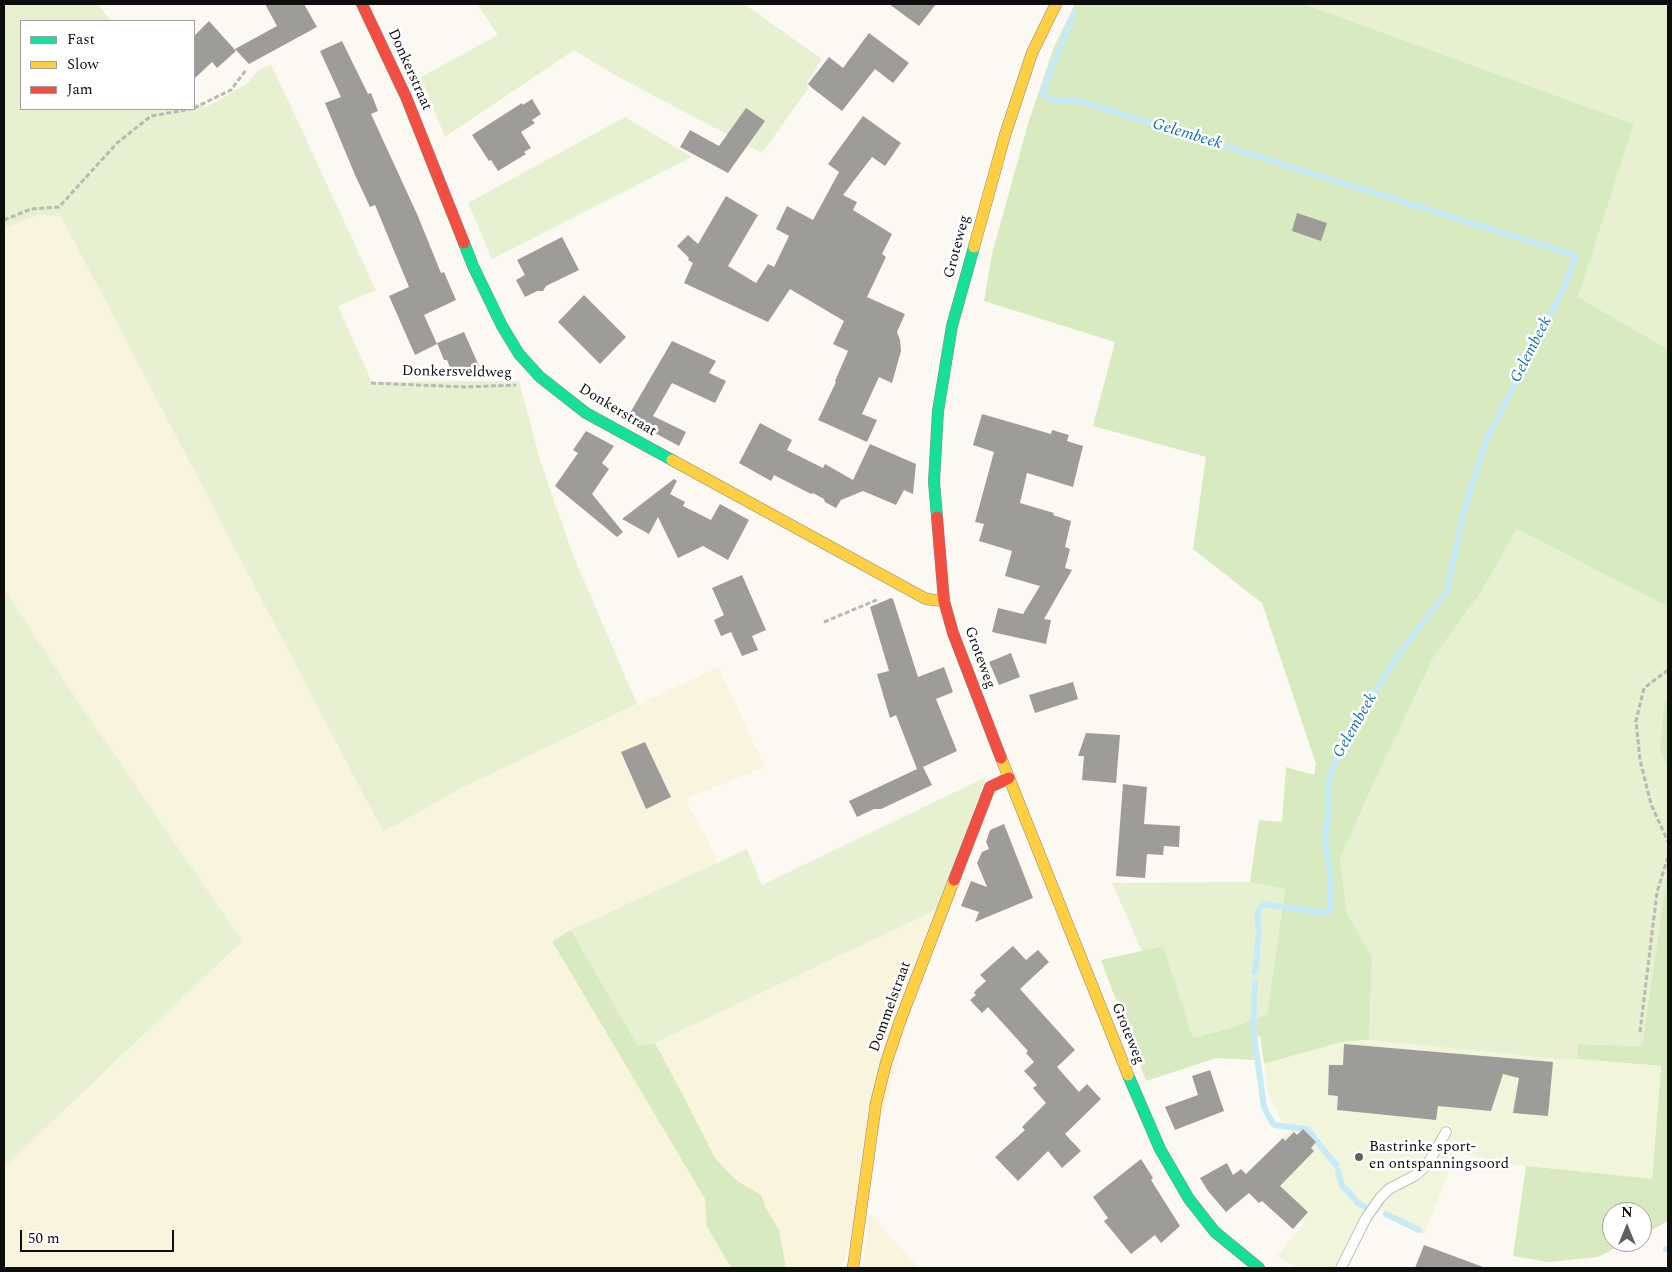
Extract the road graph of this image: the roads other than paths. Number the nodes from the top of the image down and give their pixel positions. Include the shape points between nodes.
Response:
1 (362, 4) edge
2 (1056, 4) edge
3 (944, 601) junction
4 (1009, 778) junction
5 (1446, 1132) dead end
6 (853, 1268) edge
7 (1259, 1268) edge
8 (1341, 1268) edge

1 - 3 street, Donkerstraat via 406,97 473,266 514,347 540,377 586,413 926,599
2 - 3 street, Groteweg via 1032,53 1005,135 952,326 938,411 934,482
3 - 4 street, Groteweg via 953,633
4 - 6 street, Dommelstraat via 990,787 899,1024 876,1103
4 - 7 street, Groteweg via 1160,1149 1189,1199 1215,1232
5 - 8 lane via 1427,1165 1380,1198

